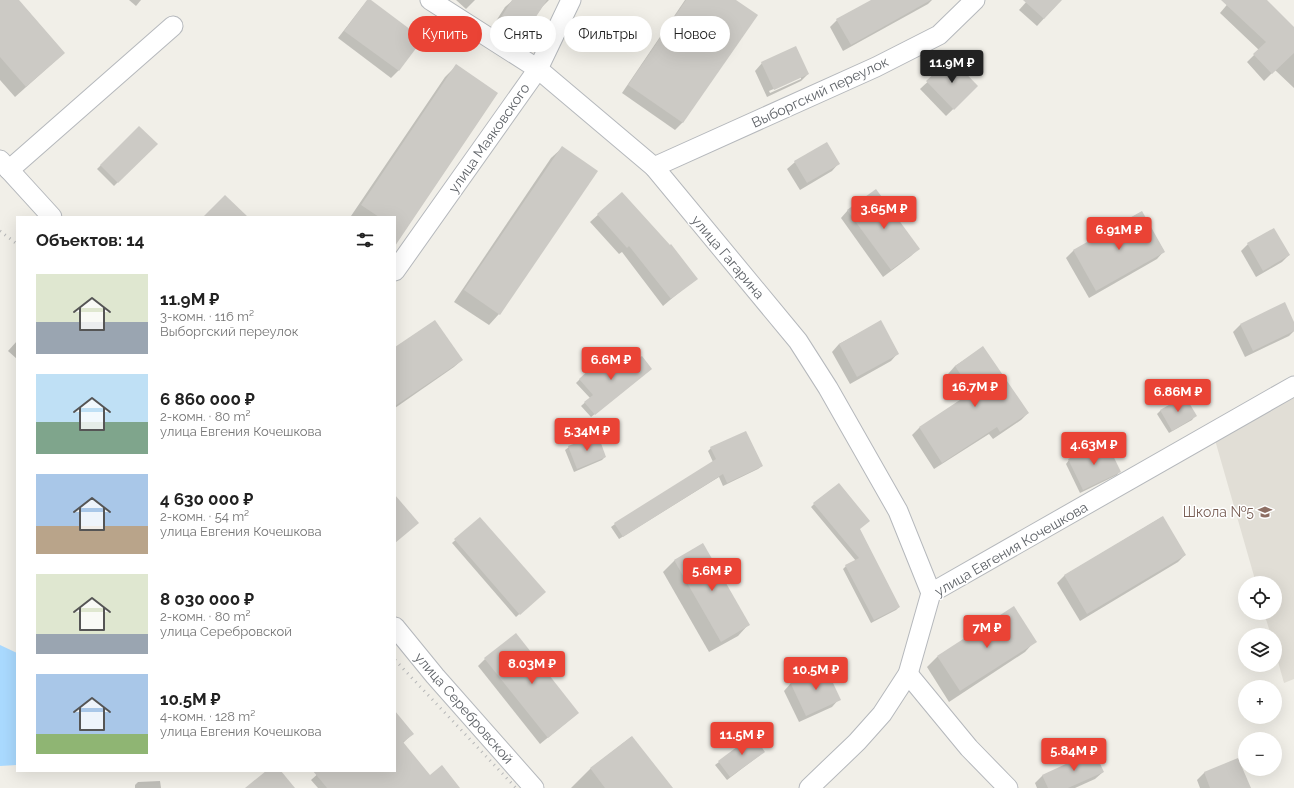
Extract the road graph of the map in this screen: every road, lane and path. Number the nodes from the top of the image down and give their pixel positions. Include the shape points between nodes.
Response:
1 (430, 0) edge
2 (571, 0) edge
3 (976, 0) edge
4 (173, 26) dead end
5 (538, 69) junction
6 (5, 165) edge
7 (654, 167) junction
8 (51, 216) edge
9 (396, 269) edge
10 (1294, 386) edge
11 (931, 593) junction
12 (396, 628) edge
13 (908, 674) junction
14 (534, 788) edge
15 (809, 788) edge
16 (1008, 788) edge

1 - 5 street, улица Гагарина
2 - 5 street, улица Маяковского
3 - 7 street, Выборгский переулок via 939,34 883,64
4 - 6 street
5 - 7 street, улица Гагарина
5 - 9 street, улица Маяковского
6 - 8 street
7 - 11 street, улица Гагарина via 798,341 898,510
10 - 11 street, улица Евгения Кочешкова
11 - 13 street, улица Евгения Кочешкова
12 - 14 street, улица Серебровской
13 - 15 street, улица Евгения Кочешкова via 882,714
13 - 16 street via 969,748

